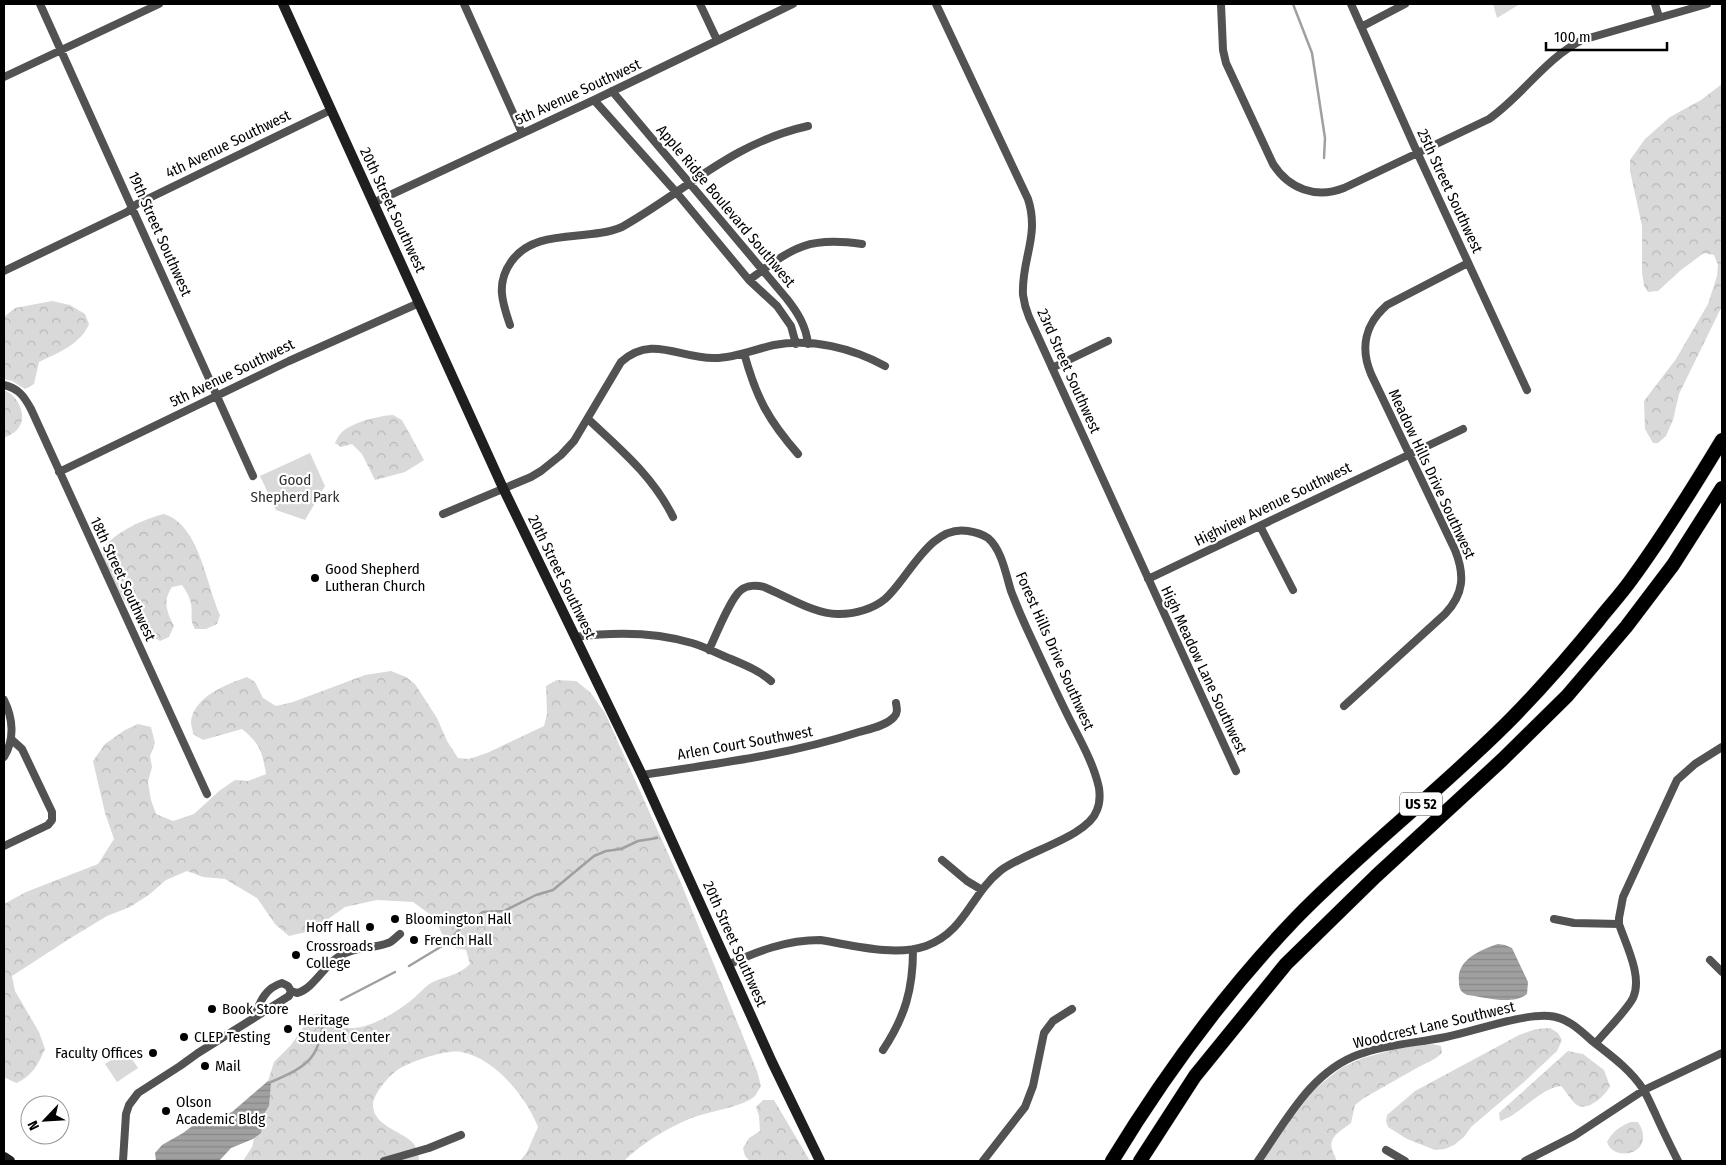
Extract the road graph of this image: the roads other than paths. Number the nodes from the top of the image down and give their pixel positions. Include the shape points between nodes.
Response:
1 (40, 4) edge
2 (158, 4) edge
3 (283, 4) edge
4 (464, 4) edge
5 (700, 4) edge
6 (793, 4) edge
7 (936, 4) edge
8 (1221, 4) edge
9 (1351, 4) edge
10 (1405, 4) edge
11 (1655, 4) edge
12 (1707, 4) edge
13 (1659, 17) junction
14 (1361, 27) junction
15 (717, 40) junction
16 (62, 50) junction
17 (4, 77) edge
18 (612, 91) junction
19 (594, 100) junction
20 (331, 110) junction
21 (808, 126) dead end
22 (522, 133) junction
23 (1417, 152) junction
24 (689, 183) junction
25 (676, 192) junction
26 (373, 202) junction
27 (133, 207) junction
28 (862, 244) dead end
29 (1468, 263) junction
30 (4, 271) edge
31 (762, 271) junction
32 (749, 280) junction
33 (419, 303) junction
34 (510, 325) dead end
35 (1108, 341) dead end
36 (796, 344) junction
37 (808, 344) junction
38 (744, 353) junction
39 (885, 366) dead end
40 (1052, 368) junction
41 (4, 385) edge
42 (1526, 390) dead end
43 (217, 396) junction
44 (588, 419) junction
45 (1462, 429) dead end
46 (1722, 440) edge
47 (798, 454) dead end
48 (1410, 454) junction
49 (59, 472) junction
50 (253, 476) dead end
51 (503, 488) junction
52 (1722, 488) edge
53 (443, 514) dead end
54 (673, 517) dead end
55 (1260, 526) junction
56 (1148, 579) junction
57 (1293, 590) dead end
58 (575, 637) junction
59 (709, 650) junction
60 (771, 681) dead end
61 (4, 700) edge
62 (896, 703) dead end
63 (1344, 706) dead end
64 (11, 739) junction
65 (1722, 747) edge
66 (4, 757) edge
67 (1236, 771) dead end
68 (642, 775) junction
69 (207, 794) dead end
70 (4, 846) edge
71 (942, 860) dead end
72 (982, 890) junction
73 (1554, 919) dead end
74 (1619, 924) junction
75 (400, 934) dead end
76 (913, 950) junction
77 (1710, 960) dead end
78 (728, 965) junction
79 (1722, 972) edge
80 (291, 992) junction
81 (1072, 1009) dead end
82 (254, 1017) junction
83 (1596, 1043) junction
84 (882, 1050) dead end
85 (1722, 1053) edge
86 (1644, 1090) junction
87 (461, 1135) dead end
88 (1386, 1150) dead end
89 (1542, 1153) junction
90 (4, 1157) edge
91 (10, 1161) edge
92 (123, 1161) edge
93 (384, 1161) edge
94 (820, 1161) edge
95 (983, 1161) edge
96 (1112, 1161) edge
97 (1140, 1161) edge
98 (1258, 1161) edge
99 (1405, 1161) edge
100 (1525, 1161) edge
101 (1545, 1161) edge
102 (1678, 1161) edge

1 - 16 street, 19th Street Southwest
2 - 16 street
3 - 20 street, 20th Street Southwest
4 - 22 street
5 - 15 street
6 - 15 street, 5th Avenue Southwest
7 - 40 street, 23rd Street Southwest via 1032,210 1033,229 1023,294 1029,317
8 - 23 street via 1223,50 1228,70 1273,164 1289,182 1310,192 1331,192
9 - 14 street, 25th Street Southwest
10 - 14 street
11 - 13 street
12 - 13 street
13 - 23 street via 1596,35 1568,48 1550,60 1489,119
14 - 23 street, 25th Street Southwest
15 - 18 street, 5th Avenue Southwest
16 - 17 street
16 - 27 street, 19th Street Southwest
18 - 19 street, 5th Avenue Southwest
18 - 24 street, Apple Ridge Boulevard Southwest
19 - 22 street, 5th Avenue Southwest
19 - 25 street, Apple Ridge Boulevard Southwest
20 - 26 street, 20th Street Southwest
20 - 27 street, 4th Avenue Southwest
21 - 24 street via 750,146
22 - 26 street, 5th Avenue Southwest
23 - 29 street, 25th Street Southwest
24 - 25 street
24 - 31 street, Apple Ridge Boulevard Southwest
25 - 32 street, Apple Ridge Boulevard Southwest
25 - 34 street via 634,221 611,232 547,240 523,249 511,262 502,282 501,297
26 - 33 street, 20th Street Southwest
27 - 30 street, 4th Avenue Southwest
27 - 43 street, 19th Street Southwest
28 - 31 street via 828,241 806,245 783,255
29 - 42 street, 25th Street Southwest
29 - 48 street, Meadow Hills Drive Southwest via 1387,305 1377,314 1367,333 1365,353 1369,368
31 - 32 street
31 - 37 street, Apple Ridge Boulevard Southwest via 797,313 807,333
32 - 36 street, Apple Ridge Boulevard Southwest via 786,317
33 - 43 street, 5th Avenue Southwest
33 - 51 street, 20th Street Southwest
35 - 40 street
36 - 37 street
36 - 38 street via 775,345
37 - 39 street via 852,351
38 - 44 street via 716,358 661,349 647,348 635,352 620,362
38 - 47 street via 762,406 779,433
40 - 56 street, 23rd Street Southwest
41 - 49 street, 18th Street Southwest via 18,390 28,402
43 - 49 street, 5th Avenue Southwest
43 - 50 street, 19th Street Southwest
44 - 51 street via 574,441 554,461 531,477
44 - 54 street via 643,471
45 - 48 street, Highview Avenue Southwest
46 - 96 highway, US 52 via 1680,511 1630,582 1572,653 1475,754 1323,892 1265,952 1184,1052
48 - 55 street, Highview Avenue Southwest
48 - 63 street, Meadow Hills Drive Southwest via 1459,561 1460,589 1445,614
49 - 69 street, 18th Street Southwest
51 - 53 street
51 - 58 street, 20th Street Southwest
52 - 97 highway, US 52 via 1673,565 1567,696 1286,964 1194,1076
55 - 56 street, Highview Avenue Southwest
55 - 57 street
56 - 67 street, High Meadow Lane Southwest
58 - 59 street via 602,634 658,636 693,643
58 - 68 street, 20th Street Southwest
59 - 60 street via 749,667
59 - 72 street, Forest Hills Drive Southwest via 733,600 745,587 764,587 824,612 853,613 885,599 934,541 945,534 963,530 977,532 990,539 1022,619 1086,753 1096,777 1099,797 1097,812 1087,825 1009,865
61 - 64 street via 10,718
62 - 68 street, Arlen Court Southwest via 897,711 889,721 813,746
64 - 66 street
64 - 70 street via 22,749 52,812 52,820
65 - 74 street via 1677,780 1623,897
68 - 78 street, 20th Street Southwest
71 - 72 street
72 - 76 street, Forest Hills Drive Southwest via 954,929 940,940
73 - 74 street
74 - 83 street via 1634,968 1635,989 1632,999
75 - 80 street via 389,943 339,956 308,988
76 - 78 street, Forest Hills Drive Southwest via 807,940 767,949
76 - 84 street via 907,1003
77 - 79 street
78 - 94 street, 20th Street Southwest
80 - 82 street
80 - 82 street via 282,983 275,985 260,1000
81 - 95 street via 1053,1021 1044,1033 1033,1086 1025,1107
82 - 92 street via 132,1099 126,1114
83 - 86 street, Woodcrest Lane Southwest via 1612,1055
83 - 98 street, Woodcrest Lane Southwest via 1575,1026 1550,1016 1521,1019 1362,1053 1329,1069 1312,1085
85 - 86 street
86 - 89 street
86 - 102 street, Woodcrest Lane Southwest
87 - 93 street
88 - 99 street
89 - 100 street
89 - 101 street
90 - 91 street

